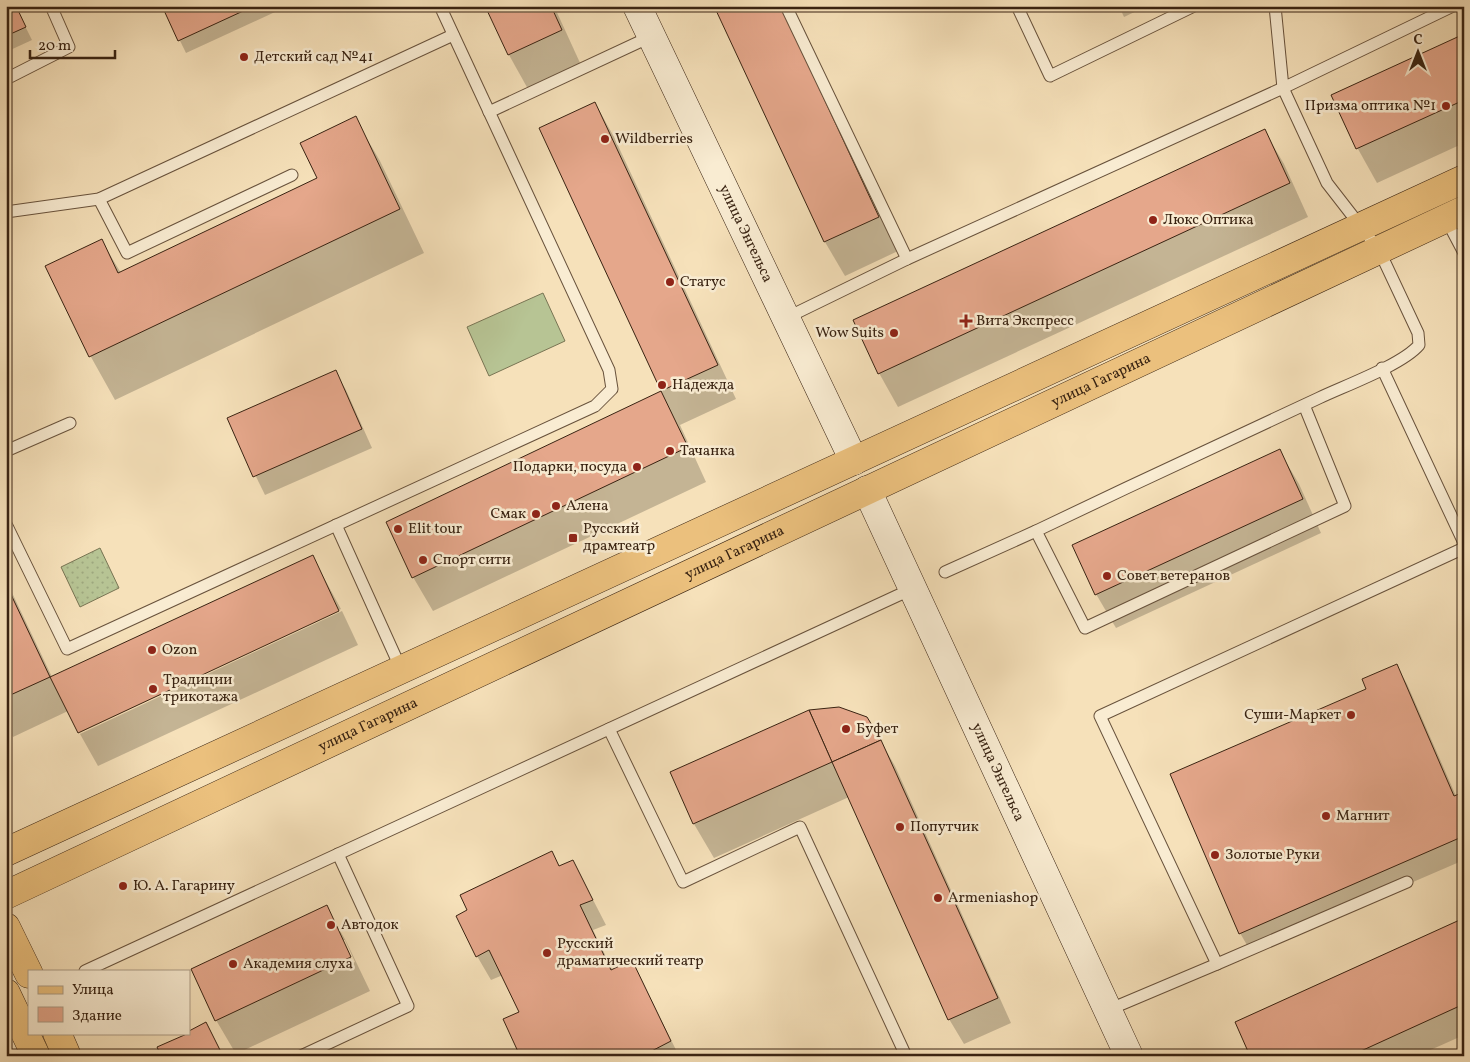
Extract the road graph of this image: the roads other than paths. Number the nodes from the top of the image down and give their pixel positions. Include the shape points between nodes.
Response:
1 (51, 6) edge
2 (440, 6) edge
3 (638, 6) edge
4 (786, 6) edge
5 (1017, 6) edge
6 (1194, 6) edge
7 (1275, 6) edge
8 (1452, 6) edge
9 (453, 35) junction
10 (652, 36) junction
11 (6, 79) edge
12 (1283, 88) junction
13 (489, 112) junction
14 (292, 175) dead end
15 (1464, 179) edge
16 (99, 199) junction
17 (1445, 207) edge
18 (6, 212) edge
19 (1361, 227) junction
20 (1379, 250) junction
21 (1464, 253) edge
22 (907, 259) junction
23 (786, 318) junction
24 (1382, 368) junction
25 (1304, 405) junction
26 (70, 423) dead end
27 (6, 451) edge
28 (854, 461) junction
29 (867, 490) junction
30 (6, 524) edge
31 (336, 525) junction
32 (1036, 531) junction
33 (1464, 543) edge
34 (1464, 548) edge
35 (945, 572) dead end
36 (914, 588) junction
37 (401, 669) junction
38 (609, 729) junction
39 (6, 852) edge
40 (338, 854) junction
41 (1407, 882) dead end
42 (6, 894) edge
43 (6, 927) edge
44 (1217, 964) junction
45 (87, 970) edge
46 (28, 972) edge
47 (6, 993) edge
48 (1108, 1010) junction
49 (57, 1034) edge
50 (36, 1056) edge
51 (67, 1056) edge
52 (301, 1056) edge
53 (906, 1056) edge
54 (1129, 1056) edge

1 - 11 lane via 69,47
2 - 9 lane
3 - 10 street, улица Энгельса
4 - 22 lane
5 - 6 lane via 1050,76
7 - 12 lane
8 - 12 lane
9 - 13 lane
9 - 16 lane
10 - 13 lane
10 - 23 street, улица Энгельса
12 - 19 lane via 1327,182
12 - 22 lane
13 - 31 lane via 609,370 612,389 596,406
14 - 16 lane via 127,253
15 - 17 main road, улица Гагарина
16 - 18 lane
17 - 19 main road, улица Гагарина
17 - 20 main road, улица Гагарина
17 - 21 lane
19 - 20 lane
19 - 28 main road, улица Гагарина
20 - 24 lane via 1418,333 1419,345 1413,352
20 - 29 main road, улица Гагарина
22 - 23 lane
23 - 28 street, улица Энгельса
24 - 25 lane
24 - 33 lane
25 - 32 lane
25 - 32 lane via 1345,506 1085,628
26 - 27 lane
28 - 29 main road
28 - 37 main road, улица Гагарина
29 - 36 street, улица Энгельса
29 - 42 main road, улица Гагарина
30 - 31 lane via 67,650
31 - 37 lane
32 - 35 lane
34 - 44 lane via 1100,716
36 - 38 lane
36 - 48 street, улица Энгельса
37 - 39 main road, улица Гагарина
38 - 40 lane
38 - 53 lane via 683,882 800,828
40 - 45 lane
40 - 52 lane via 408,1006
41 - 44 lane
43 - 46 main road
44 - 48 lane
47 - 50 main road
48 - 54 street, улица Энгельса
49 - 51 main road

